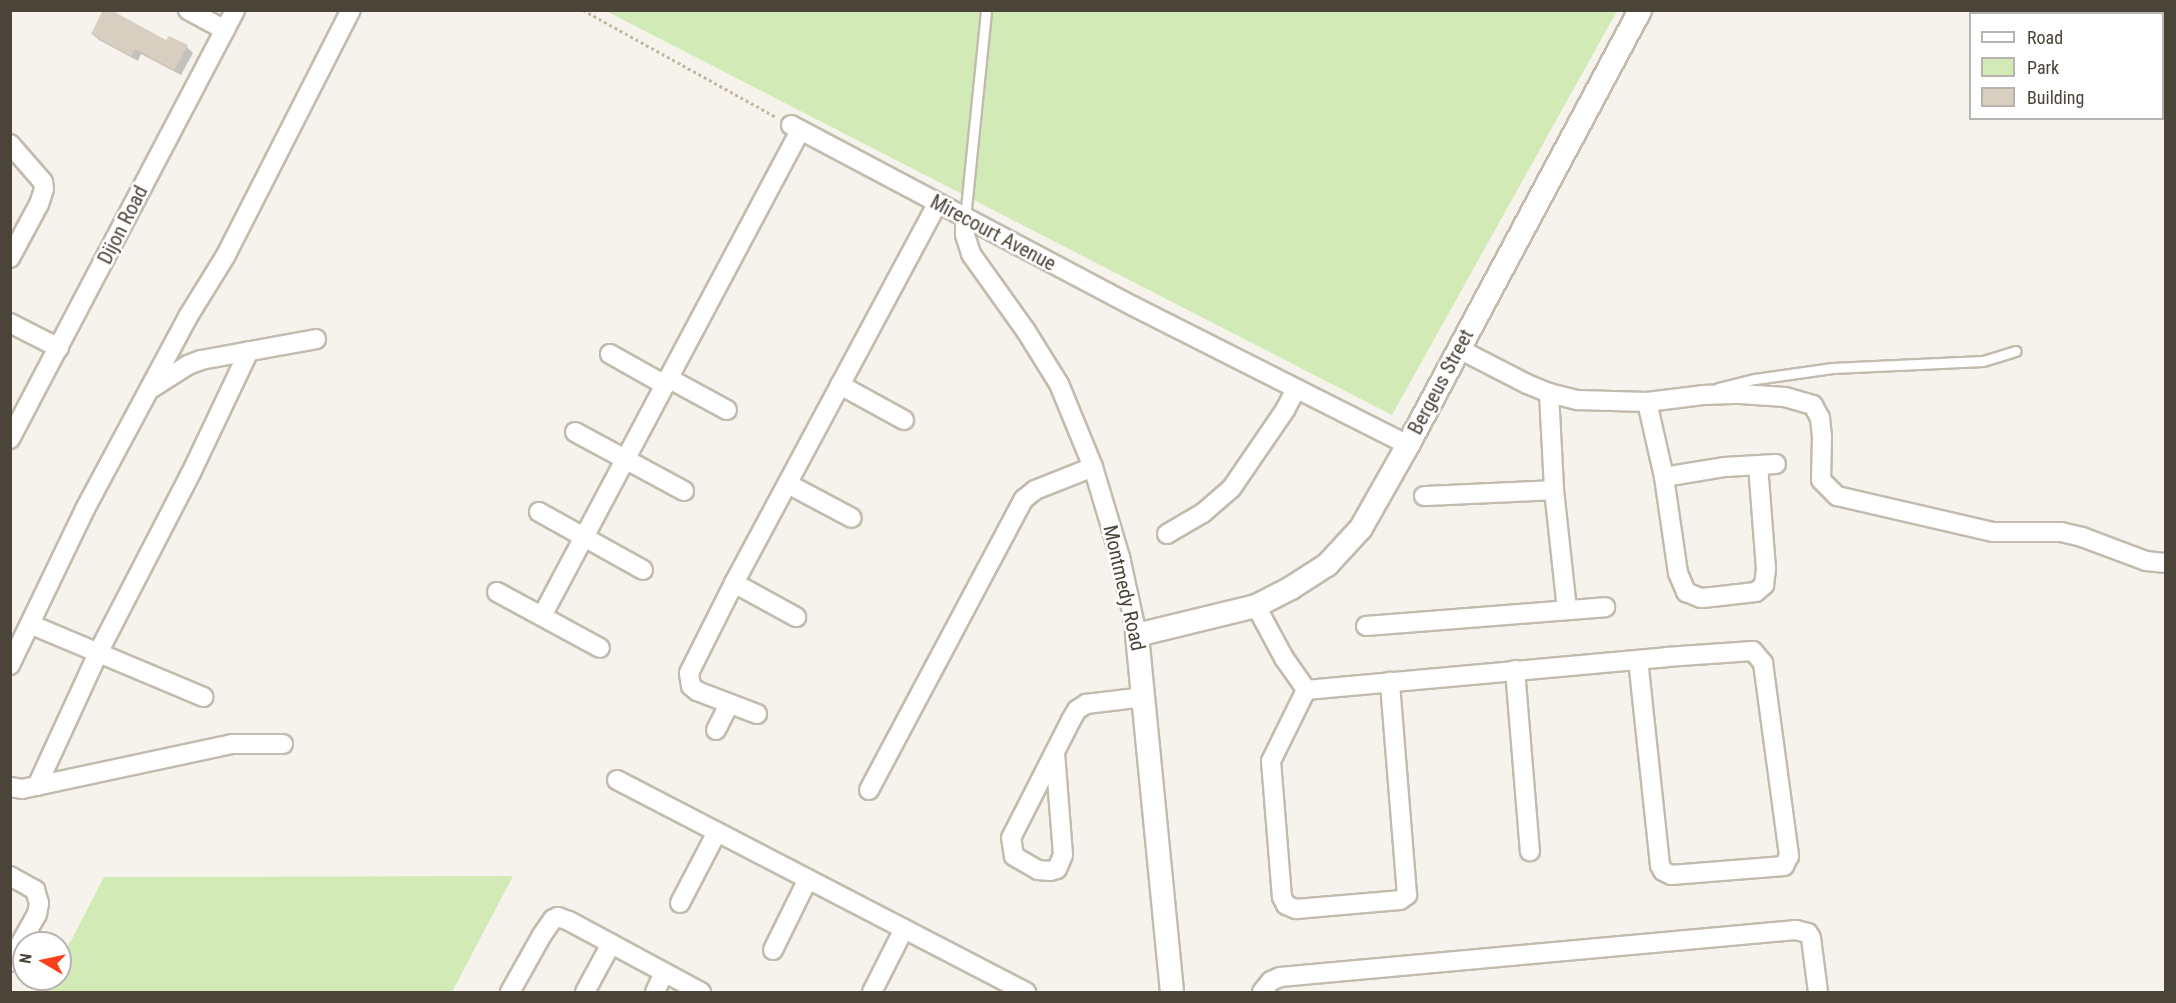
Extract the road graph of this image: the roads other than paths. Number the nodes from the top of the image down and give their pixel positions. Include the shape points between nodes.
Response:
1 (188, 10) edge
2 (235, 10) edge
3 (351, 10) edge
4 (986, 10) edge
5 (1638, 11) edge
6 (225, 30) junction
7 (10, 144) edge
8 (937, 204) junction
9 (965, 218) junction
10 (10, 258) edge
11 (10, 323) edge
12 (316, 339) dead end
13 (59, 348) junction
14 (1459, 349) junction
15 (249, 351) junction
16 (2015, 351) dead end
17 (609, 354) dead end
18 (667, 382) junction
19 (840, 385) junction
20 (1296, 389) junction
21 (148, 391) junction
22 (1549, 393) junction
23 (1674, 398) junction
24 (1647, 402) junction
25 (727, 410) dead end
26 (904, 420) dead end
27 (575, 432) dead end
28 (10, 440) edge
29 (1408, 445) junction
30 (625, 459) junction
31 (1093, 467) junction
32 (1664, 477) junction
33 (788, 484) junction
34 (1554, 490) junction
35 (684, 491) dead end
36 (1424, 496) dead end
37 (539, 512) dead end
38 (852, 518) dead end
39 (1167, 534) dead end
40 (584, 537) junction
41 (2166, 563) edge
42 (643, 570) dead end
43 (734, 583) junction
44 (497, 592) dead end
45 (1256, 606) junction
46 (1605, 607) dead end
47 (1567, 610) junction
48 (542, 616) junction
49 (796, 617) dead end
50 (32, 625) junction
51 (1366, 626) dead end
52 (1137, 635) junction
53 (600, 648) dead end
54 (99, 651) junction
55 (1638, 660) junction
56 (10, 664) edge
57 (1515, 670) junction
58 (1390, 682) junction
59 (1306, 690) junction
60 (203, 697) dead end
61 (1145, 697) junction
62 (729, 704) junction
63 (757, 714) dead end
64 (716, 730) dead end
65 (283, 744) dead end
66 (1055, 753) junction
67 (617, 780) dead end
68 (37, 786) junction
69 (10, 787) edge
70 (869, 790) dead end
71 (717, 832) junction
72 (1530, 851) dead end
73 (10, 876) edge
74 (808, 879) junction
75 (680, 903) dead end
76 (904, 929) junction
77 (608, 948) junction
78 (773, 950) dead end
79 (10, 963) edge
80 (660, 982) edge
81 (995, 986) edge
82 (510, 993) edge
83 (585, 993) edge
84 (682, 993) edge
85 (701, 993) edge
86 (872, 993) edge
87 (1026, 993) edge
88 (1172, 993) edge
89 (1262, 993) edge
90 (1818, 993) edge

1 - 6 street
2 - 6 street, Dijon Road
3 - 21 street via 226,255
4 - 9 lane
5 - 14 street, Bergeus Street
6 - 13 street, Dijon Road
7 - 10 street via 43,182 44,189
8 - 9 street, Mirecourt Avenue
8 - 18 street, Mirecourt Avenue via 795,128
8 - 19 street
9 - 20 street, Mirecourt Avenue
9 - 31 street, Montmedy Road via 971,254 1059,384
11 - 13 street
12 - 15 street
13 - 28 street, Dijon Road
14 - 22 street
14 - 29 street, Bergeus Street
15 - 21 street via 193,363
15 - 54 street
16 - 23 lane via 1983,361 1821,370 1755,379
17 - 18 street
18 - 25 street
18 - 30 street
19 - 26 street
19 - 33 street
20 - 29 street, Mirecourt Avenue
20 - 39 street via 1231,489 1203,513
21 - 50 street via 85,509
22 - 24 street via 1605,403
22 - 34 street
23 - 24 street
23 - 41 street via 1740,394 1785,397 1813,405 1820,418 1821,480 1837,496 1994,532 2061,532 2146,561
24 - 32 street
27 - 30 street
29 - 45 street, Bergeus Street via 1361,528 1327,565
30 - 35 street
30 - 40 street
31 - 52 street, Montmedy Road via 1120,557
31 - 70 street via 1035,490 1023,499
32 - 32 street via 1767,465 1766,569 1764,585 1756,592 1723,596 1694,596 1686,592 1681,585
33 - 38 street
33 - 43 street
34 - 36 street
34 - 47 street
37 - 40 street
40 - 42 street
40 - 48 street
43 - 49 street
43 - 62 street via 689,679 697,692
44 - 48 street
45 - 52 street, Bergeus Street
45 - 59 street
46 - 47 street
47 - 51 street
48 - 53 street
50 - 54 street
50 - 56 street
52 - 61 street, Montmedy Road
54 - 60 street
54 - 68 street
55 - 55 street via 1749,650 1760,657 1789,856 1784,866 1671,875 1663,871
55 - 57 street
57 - 58 street
57 - 72 street
58 - 59 street
58 - 59 street via 1407,895 1400,900 1296,909 1282,897 1271,761
61 - 66 street via 1086,704 1077,710
61 - 88 street, Montmedy Road
62 - 63 street
62 - 64 street
65 - 68 street via 232,744
66 - 66 street via 1011,838 1014,856 1038,870 1058,869 1063,855
67 - 71 street
68 - 69 street
71 - 74 street
71 - 75 street
73 - 79 street via 35,890 39,903
74 - 76 street
74 - 78 street
76 - 81 street
76 - 86 street
77 - 80 street
77 - 82 street via 550,922
77 - 83 street
80 - 84 street
80 - 85 street
81 - 87 street
89 - 90 street via 1270,981 1280,977 1796,930 1811,938

